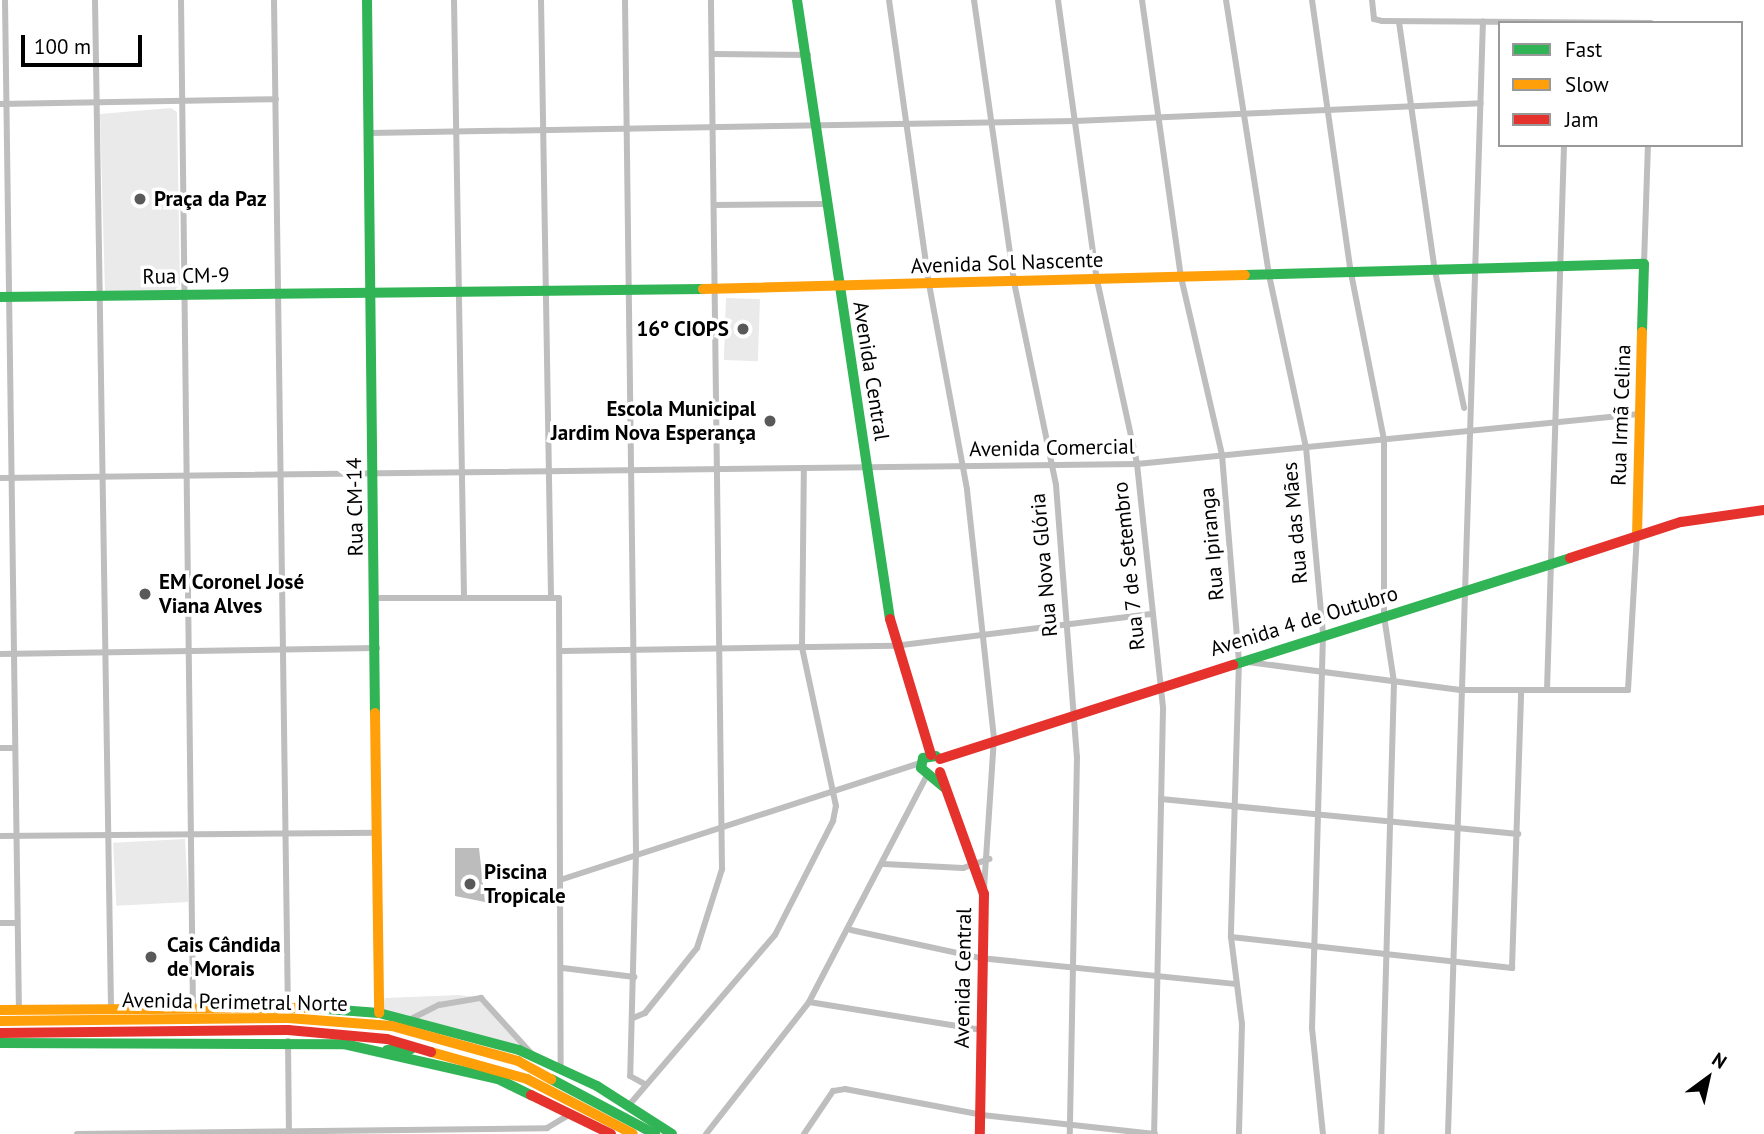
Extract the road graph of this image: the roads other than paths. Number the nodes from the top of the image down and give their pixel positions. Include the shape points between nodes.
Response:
1 (5, 0) edge
2 (95, 0) edge
3 (181, 0) edge
4 (274, 0) edge
5 (367, 0) edge
6 (454, 0) edge
7 (541, 0) edge
8 (625, 0) edge
9 (711, 0) edge
10 (797, 0) edge
11 (889, 0) edge
12 (974, 0) edge
13 (1058, 0) edge
14 (1142, 0) edge
15 (1226, 0) edge
16 (1312, 0) edge
17 (1372, 0) edge
18 (1568, 21) edge
19 (1652, 21) edge
20 (1399, 22) junction
21 (1483, 22) junction
22 (1498, 22) edge
23 (712, 54) junction
24 (808, 55) junction
25 (276, 99) junction
26 (182, 101) junction
27 (97, 102) junction
28 (1480, 103) junction
29 (3, 104) edge
30 (1411, 106) junction
31 (1328, 110) junction
32 (1243, 113) junction
33 (1159, 117) junction
34 (1075, 121) junction
35 (991, 122) junction
36 (906, 124) junction
37 (816, 126) junction
38 (713, 127) junction
39 (627, 129) junction
40 (543, 130) junction
41 (456, 131) junction
42 (369, 133) junction
43 (1564, 147) edge
44 (1648, 147) edge
45 (827, 204) junction
46 (715, 205) junction
47 (1644, 264) junction
48 (1560, 266) junction
49 (1475, 269) junction
50 (1436, 271) junction
51 (1351, 273) junction
52 (1269, 275) junction
53 (1181, 277) junction
54 (1097, 280) junction
55 (1014, 282) junction
56 (929, 284) junction
57 (839, 287) junction
58 (628, 289) junction
59 (716, 289) junction
60 (546, 291) junction
61 (459, 292) junction
62 (372, 293) junction
63 (278, 294) junction
64 (184, 295) junction
65 (100, 296) junction
66 (5, 297) edge
67 (1469, 375) junction
68 (1457, 378) junction
69 (1640, 414) junction
70 (1466, 417) junction
71 (1556, 423) junction
72 (1469, 431) junction
73 (1384, 439) junction
74 (1306, 447) junction
75 (1222, 455) junction
76 (1137, 464) junction
77 (1050, 466) junction
78 (960, 468) junction
79 (804, 470) junction
80 (867, 470) junction
81 (718, 471) junction
82 (631, 472) junction
83 (549, 473) junction
84 (374, 474) junction
85 (462, 474) junction
86 (280, 475) junction
87 (187, 476) junction
88 (102, 477) junction
89 (0, 478) edge
90 (12, 478) junction
91 (1764, 510) edge
92 (1637, 536) junction
93 (1551, 563) junction
94 (1465, 590) junction
95 (551, 595) junction
96 (464, 597) junction
97 (376, 598) junction
98 (1151, 614) junction
99 (1384, 616) junction
100 (1066, 625) junction
101 (982, 635) junction
102 (1323, 635) junction
103 (894, 646) junction
104 (802, 647) junction
105 (377, 648) junction
106 (283, 649) junction
107 (719, 649) junction
108 (633, 650) junction
109 (189, 651) junction
110 (562, 651) junction
111 (105, 652) junction
112 (0, 654) edge
113 (14, 654) junction
114 (1240, 661) junction
115 (1322, 673) junction
116 (1394, 682) junction
117 (1158, 687) junction
118 (1462, 690) junction
119 (1521, 690) junction
120 (1547, 690) junction
121 (1075, 713) junction
122 (994, 738) junction
123 (0, 748) edge
124 (15, 748) junction
125 (929, 759) junction
126 (933, 774) junction
127 (833, 789) junction
128 (1161, 799) junction
129 (1235, 806) junction
130 (1318, 815) junction
131 (1389, 822) junction
132 (721, 826) junction
133 (1457, 828) junction
134 (379, 833) junction
135 (285, 834) junction
136 (1518, 834) junction
137 (108, 835) junction
138 (191, 835) junction
139 (0, 836) edge
140 (16, 836) junction
141 (636, 854) junction
142 (989, 859) junction
143 (884, 864) junction
144 (976, 866) junction
145 (563, 879) junction
146 (984, 894) junction
147 (0, 923) edge
148 (17, 923) junction
149 (851, 930) junction
150 (1231, 937) junction
151 (1314, 946) junction
152 (1385, 954) junction
153 (980, 958) junction
154 (1452, 963) junction
155 (1073, 967) junction
156 (563, 968) junction
157 (1157, 976) junction
158 (634, 977) junction
159 (1235, 984) junction
160 (809, 1002) junction
161 (193, 1006) junction
162 (287, 1006) junction
163 (111, 1009) junction
164 (0, 1010) edge
165 (19, 1010) junction
166 (379, 1013) junction
167 (288, 1018) junction
168 (634, 1018) junction
169 (409, 1020) junction
170 (0, 1021) edge
171 (288, 1030) junction
172 (982, 1031) junction
173 (0, 1033) edge
174 (288, 1042) junction
175 (0, 1043) edge
176 (425, 1048) junction
177 (387, 1051) junction
178 (446, 1052) junction
179 (533, 1055) junction
180 (561, 1067) junction
181 (468, 1069) junction
182 (646, 1085) junction
183 (630, 1104) junction
184 (571, 1112) junction
185 (982, 1115) junction
186 (1070, 1125) junction
187 (289, 1132) edge
188 (77, 1134) edge
189 (611, 1134) edge
190 (633, 1134) edge
191 (655, 1134) edge
192 (672, 1134) edge
193 (706, 1134) edge
194 (804, 1134) edge
195 (980, 1134) edge
196 (1070, 1134) edge
197 (1154, 1134) edge
198 (1239, 1134) edge
199 (1323, 1134) edge
200 (1381, 1134) edge
201 (1448, 1134) edge

1 - 29 street
2 - 27 street
3 - 26 street
4 - 25 street
5 - 42 main road, Rua CM-14
6 - 41 street
7 - 40 street
8 - 39 street
9 - 23 street
10 - 24 main road, Avenida Central
11 - 36 street
12 - 35 street, Rua Nova Glória
13 - 34 street, Rua 7 de Setembro
14 - 33 street, Rua Ipiranga
15 - 32 street, Rua das Mães
16 - 31 street
17 - 20 street via 1374,19
18 - 19 street
20 - 21 street
20 - 30 street
21 - 22 street
21 - 28 street
23 - 24 street
23 - 38 street
24 - 37 main road, Avenida Central
25 - 26 street
25 - 63 street
26 - 27 street
26 - 64 street
27 - 29 street
27 - 65 street
28 - 30 street
28 - 49 street
29 - 66 street
30 - 31 street
30 - 50 street
31 - 32 street
31 - 51 street
32 - 33 street
32 - 52 street, Rua das Mães
33 - 34 street
33 - 53 street, Rua Ipiranga
34 - 35 street
34 - 54 street, Rua 7 de Setembro
35 - 36 street
35 - 55 street, Rua Nova Glória
36 - 37 street
36 - 56 street
37 - 38 street
37 - 45 main road, Avenida Central
38 - 39 street
38 - 46 street
39 - 40 street
39 - 58 street
40 - 41 street
40 - 60 street
41 - 42 street
41 - 61 street
42 - 62 main road, Rua CM-14
43 - 48 street
44 - 47 street, Rua Irmã Celina
45 - 46 street
45 - 57 main road, Avenida Central
46 - 59 street
47 - 48 main road, Avenida Sol Nascente
47 - 69 main road, Rua Irmã Celina
48 - 49 main road, Avenida Sol Nascente
48 - 71 street
49 - 50 main road, Avenida Sol Nascente
49 - 67 street
50 - 51 main road, Avenida Sol Nascente
50 - 68 street
51 - 52 main road, Avenida Sol Nascente
51 - 73 street
52 - 53 main road, Avenida Sol Nascente
52 - 74 street, Rua das Mães
53 - 54 main road, Avenida Sol Nascente
53 - 75 street, Rua Ipiranga
54 - 55 main road, Avenida Sol Nascente
54 - 76 street, Rua 7 de Setembro
55 - 56 main road, Avenida Sol Nascente
55 - 77 street, Rua Nova Glória
56 - 57 main road, Avenida Sol Nascente
56 - 78 street
57 - 59 main road, Avenida Sol Nascente
57 - 80 main road, Avenida Central
58 - 59 main road, Avenida Sol Nascente
58 - 60 main road, Avenida Sol Nascente
58 - 82 street
59 - 81 street
60 - 61 main road, Avenida Sol Nascente
60 - 83 street
61 - 62 main road, Avenida Sol Nascente
61 - 85 street
62 - 63 main road, Rua CM-9
62 - 84 main road, Rua CM-14
63 - 64 main road, Rua CM-9
63 - 86 street
64 - 65 main road, Rua CM-9
64 - 87 street
65 - 66 main road, Rua CM-9
65 - 88 street
66 - 90 street
67 - 68 street
67 - 70 street
68 - 70 street
69 - 71 street, Avenida Comercial
69 - 92 main road, Rua Irmã Celina
70 - 72 street
71 - 72 street, Avenida Comercial
71 - 93 street
72 - 73 street, Avenida Comercial
72 - 94 street
73 - 74 street, Avenida Comercial
73 - 99 street
74 - 75 street, Avenida Comercial
74 - 102 street, Rua das Mães
75 - 76 street, Avenida Comercial
75 - 114 street, Rua Ipiranga
76 - 77 street, Avenida Comercial
76 - 98 street, Rua 7 de Setembro
77 - 78 street, Avenida Comercial
77 - 100 street, Rua Nova Glória
78 - 80 street, Avenida Comercial
78 - 101 street
79 - 80 street, Avenida Comercial
79 - 81 street, Avenida Comercial
79 - 104 street
80 - 103 main road, Avenida Central
81 - 82 street, Avenida Comercial
81 - 107 street
82 - 83 street, Avenida Comercial
82 - 108 street
83 - 85 street, Avenida Comercial
83 - 95 street
84 - 85 street, Avenida Comercial
84 - 86 street, Avenida Comercial
84 - 97 main road, Rua CM-14
85 - 96 street
86 - 87 street, Avenida Comercial
86 - 106 street
87 - 88 street, Avenida Comercial
87 - 109 street
88 - 90 street, Avenida Comercial
88 - 111 street
89 - 90 street, Avenida Comercial
90 - 113 street
91 - 92 main road, Avenida 4 de Outubro via 1681,522
92 - 93 main road, Avenida 4 de Outubro
92 - 120 street, Rua Irmã Celina via 1632,686
93 - 94 main road, Avenida 4 de Outubro
93 - 120 street
94 - 99 main road, Avenida 4 de Outubro
94 - 118 street
95 - 96 street
95 - 110 street via 559,598
96 - 97 street
97 - 105 main road, Rua CM-14
98 - 100 street
98 - 117 street, Rua 7 de Setembro
99 - 102 main road, Avenida 4 de Outubro
99 - 116 street
100 - 101 street
100 - 121 street, Rua Nova Glória
101 - 103 street
101 - 122 street
102 - 114 main road, Avenida 4 de Outubro
102 - 115 street, Rua das Mães
103 - 104 street
103 - 125 main road, Avenida Central
104 - 107 street
104 - 127 street
105 - 106 street
105 - 134 main road, Rua CM-14
106 - 109 street
106 - 135 street
107 - 108 street
107 - 132 street
108 - 110 street
108 - 141 street
109 - 111 street
109 - 138 street
110 - 145 street
111 - 113 street
111 - 137 street
112 - 113 street
113 - 124 street
114 - 115 street
114 - 117 main road, Avenida 4 de Outubro
114 - 129 street, Rua Ipiranga
115 - 116 street
115 - 130 street, Rua das Mães
116 - 118 street
116 - 131 street
117 - 121 main road, Avenida 4 de Outubro
117 - 128 street, Rua 7 de Setembro
118 - 119 street
118 - 133 street
119 - 120 street
119 - 136 street
121 - 122 main road, Avenida 4 de Outubro
121 - 155 street, Rua Nova Glória
122 - 125 main road, Avenida 4 de Outubro
122 - 142 street
123 - 124 street
124 - 140 street
125 - 126 main road
125 - 126 main road, Avenida Central
125 - 127 street
126 - 143 street
126 - 144 main road, Avenida Central via 944,787
127 - 132 street
127 - 182 street via 833,821 775,935
128 - 129 street
128 - 157 street, Rua 7 de Setembro
129 - 130 street
129 - 150 street, Rua Ipiranga
130 - 131 street
130 - 151 street, Rua das Mães
131 - 133 street
131 - 152 street
132 - 141 street
132 - 168 street via 722,869 697,948 667,989
133 - 136 street
133 - 154 street
134 - 135 street
134 - 166 main road, Rua CM-14
135 - 138 street
135 - 162 street
136 - 154 street via 1515,961 1502,969
137 - 138 street
137 - 140 street
137 - 163 street
138 - 161 street
139 - 140 street
140 - 148 street
141 - 145 street
141 - 158 street
142 - 144 street
142 - 146 street
143 - 144 street
143 - 149 street
144 - 146 main road, Avenida Central
145 - 156 street
146 - 153 main road, Avenida Central
147 - 148 street
148 - 165 street
149 - 153 street
149 - 160 street
150 - 151 street
150 - 159 street, Rua Ipiranga
151 - 152 street
151 - 199 street, Rua das Mães via 1312,1028
152 - 154 street
152 - 200 street
153 - 155 street
153 - 172 main road, Avenida Central
154 - 201 street
155 - 157 street
155 - 186 street, Rua Nova Glória
156 - 158 street
156 - 180 street
157 - 159 street
157 - 197 street, Rua 7 de Setembro
158 - 168 street
159 - 198 street, Rua Ipiranga via 1241,1024
160 - 172 street
160 - 193 street
161 - 162 main road
161 - 163 main road
162 - 166 main road
162 - 167 street
163 - 165 main road
164 - 165 main road
166 - 169 main road
167 - 170 main road, Avenida Perimetral Norte
167 - 171 street
167 - 191 main road, Avenida Perimetral Norte via 392,1027 480,1048 575,1086
168 - 182 street via 630,1076
169 - 179 main road
169 - 179 street via 439,1005 481,998
171 - 173 main road, Avenida Perimetral Norte
171 - 174 street
171 - 176 main road, Avenida Perimetral Norte
172 - 185 main road, Avenida Central
174 - 175 main road
174 - 177 main road
174 - 187 street
176 - 177 main road
176 - 178 main road, Avenida Perimetral Norte
177 - 181 main road
178 - 181 main road
178 - 190 main road, Avenida Perimetral Norte via 554,1090
179 - 180 main road
180 - 183 main road
181 - 184 main road
182 - 183 street
183 - 192 main road
184 - 187 street via 547,1128
184 - 189 main road
185 - 186 street
185 - 194 street via 845,1089 833,1091
185 - 195 main road, Avenida Central
186 - 196 street, Rua Nova Glória
186 - 197 street
187 - 188 street

